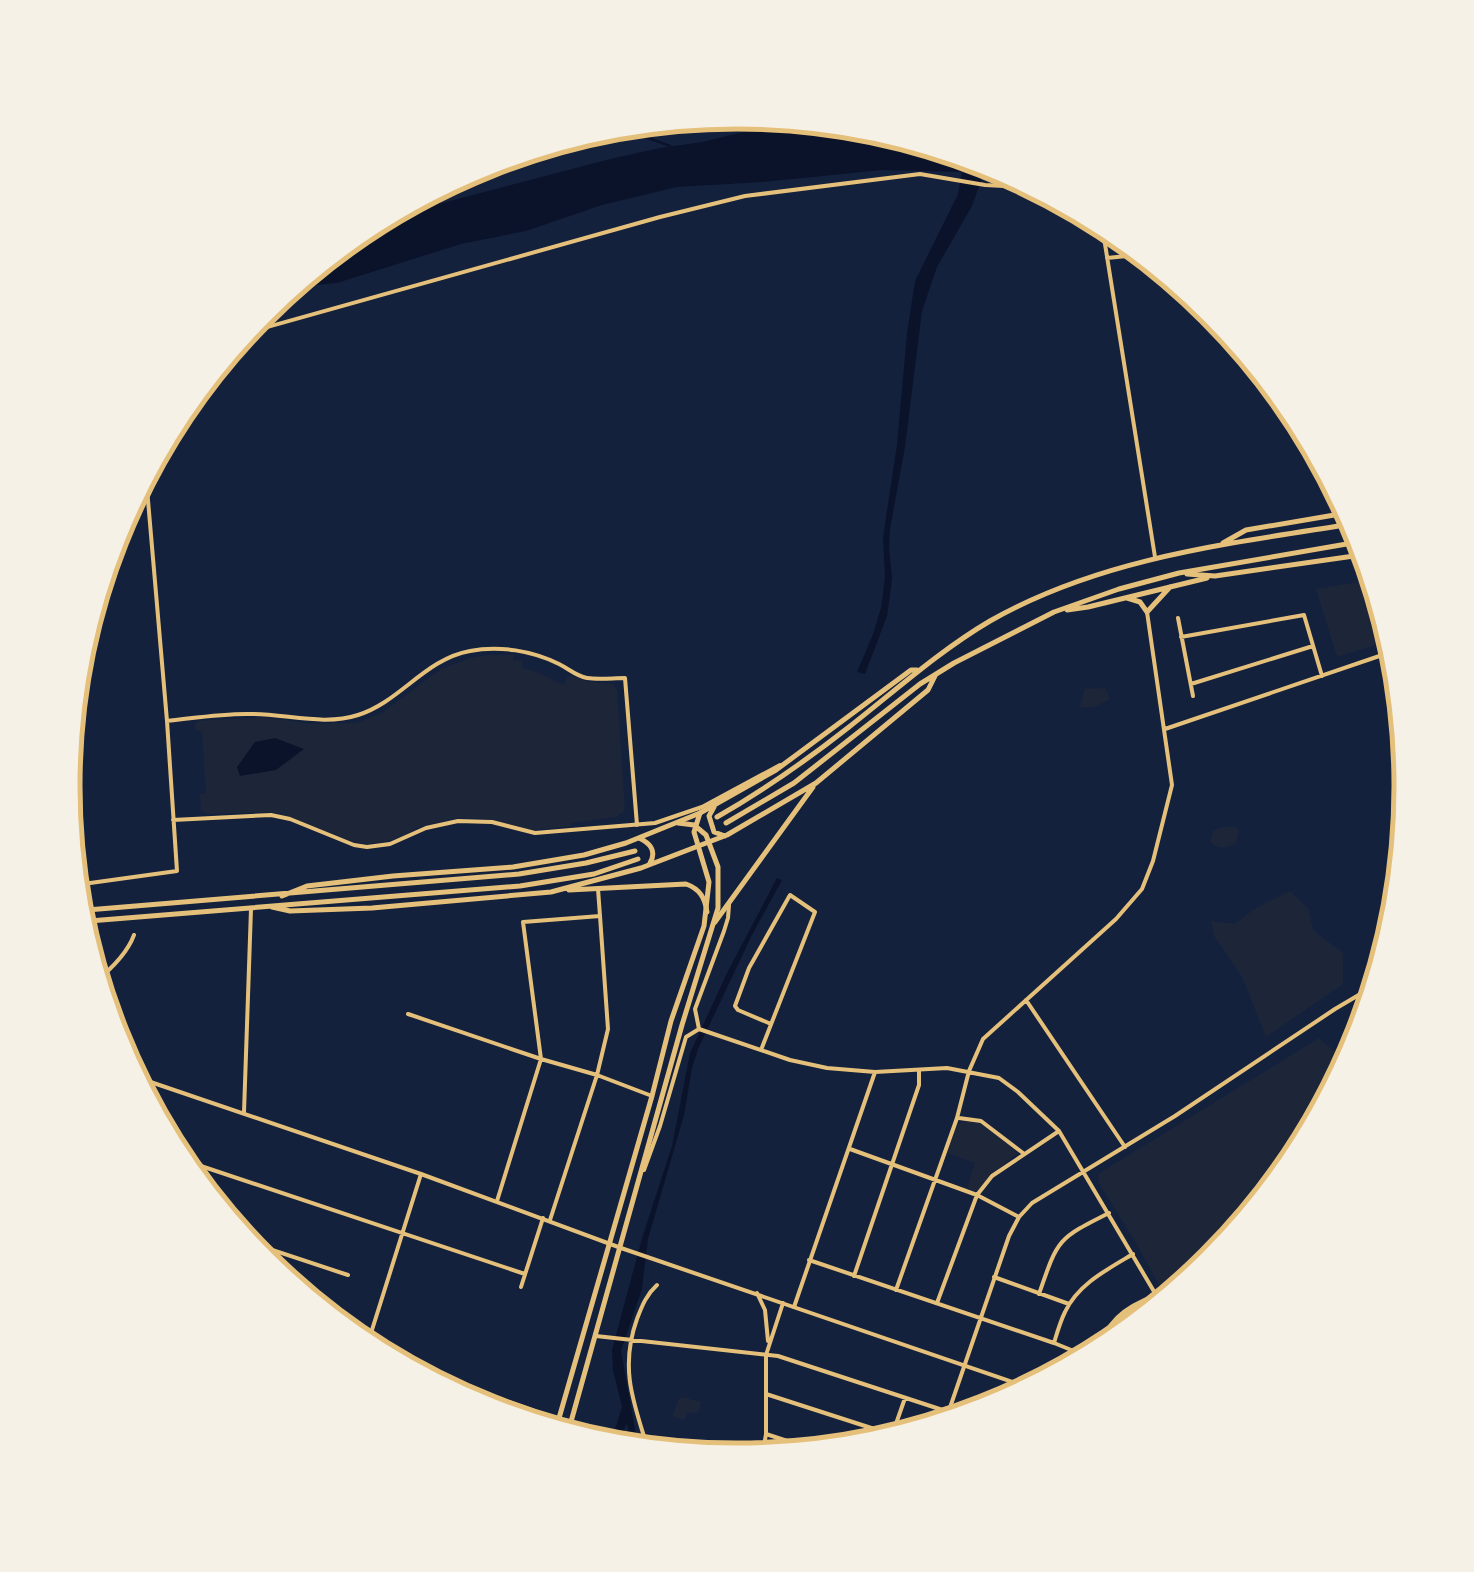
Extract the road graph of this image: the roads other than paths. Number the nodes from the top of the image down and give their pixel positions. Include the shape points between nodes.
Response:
1 (1002, 185) edge
2 (1103, 241) edge
3 (1125, 256) edge
4 (1106, 258) junction
5 (266, 327) edge
6 (148, 496) edge
7 (1335, 515) edge
8 (1340, 527) edge
9 (1347, 544) edge
10 (1221, 545) junction
11 (1352, 556) edge
12 (1155, 557) junction
13 (1179, 573) junction
14 (1215, 576) junction
15 (1172, 585) junction
16 (1119, 598) junction
17 (1054, 612) junction
18 (1147, 612) junction
19 (1178, 618) dead end
20 (1182, 637) junction
21 (1313, 646) junction
22 (1381, 656) edge
23 (920, 670) junction
24 (936, 674) junction
25 (1322, 676) junction
26 (1191, 684) junction
27 (1193, 696) dead end
28 (168, 720) junction
29 (1165, 728) junction
30 (789, 761) junction
31 (816, 783) junction
32 (716, 805) junction
33 (700, 813) junction
34 (717, 817) dead end
35 (173, 820) junction
36 (655, 823) junction
37 (678, 823) junction
38 (726, 823) dead end
39 (636, 825) junction
40 (694, 825) junction
41 (727, 835) junction
42 (639, 838) junction
43 (710, 843) junction
44 (699, 848) junction
45 (636, 850) dead end
46 (638, 860) dead end
47 (648, 866) junction
48 (129, 878) junction
49 (88, 883) edge
50 (130, 887) dead end
51 (598, 889) junction
52 (551, 892) junction
53 (282, 896) junction
54 (729, 903) junction
55 (272, 908) junction
56 (251, 909) junction
57 (92, 911) edge
58 (707, 912) junction
59 (600, 916) junction
60 (95, 921) edge
61 (715, 922) junction
62 (134, 934) dead end
63 (107, 973) edge
64 (1360, 994) edge
65 (1026, 1000) junction
66 (408, 1014) dead end
67 (772, 1024) junction
68 (699, 1028) junction
69 (761, 1050) junction
70 (541, 1059) junction
71 (919, 1069) junction
72 (969, 1071) junction
73 (875, 1072) junction
74 (597, 1076) junction
75 (151, 1082) edge
76 (652, 1096) junction
77 (244, 1112) junction
78 (957, 1118) junction
79 (1059, 1131) junction
80 (1125, 1148) junction
81 (850, 1149) junction
82 (1023, 1153) junction
83 (892, 1163) junction
84 (202, 1166) edge
85 (1085, 1172) junction
86 (421, 1174) junction
87 (641, 1176) junction
88 (936, 1179) junction
89 (976, 1195) junction
90 (497, 1201) junction
91 (1109, 1213) junction
92 (1019, 1217) junction
93 (542, 1218) junction
94 (550, 1220) junction
95 (403, 1234) junction
96 (610, 1243) junction
97 (621, 1248) junction
98 (271, 1250) edge
99 (1133, 1254) junction
100 (809, 1260) junction
101 (525, 1274) junction
102 (348, 1276) dead end
103 (854, 1276) junction
104 (994, 1277) junction
105 (657, 1285) dead end
106 (520, 1287) dead end
107 (896, 1290) junction
108 (757, 1292) junction
109 (1155, 1292) edge
110 (1040, 1294) junction
111 (1147, 1299) edge
112 (784, 1303) junction
113 (937, 1304) junction
114 (1069, 1304) junction
115 (794, 1306) junction
116 (981, 1319) junction
117 (1106, 1329) edge
118 (372, 1332) edge
119 (596, 1336) junction
120 (628, 1341) junction
121 (768, 1343) junction
122 (1054, 1343) junction
123 (1074, 1350) edge
124 (766, 1355) junction
125 (966, 1366) junction
126 (1013, 1382) edge
127 (766, 1394) junction
128 (905, 1398) junction
129 (949, 1407) edge
130 (943, 1410) edge
131 (560, 1419) edge
132 (572, 1422) edge
133 (897, 1423) edge
134 (868, 1429) edge
135 (766, 1434) junction
136 (645, 1436) edge
137 (788, 1441) edge
138 (765, 1442) edge

1 - 5 street via 920,174 745,196
2 - 4 street
3 - 4 street
4 - 12 street
6 - 28 street
7 - 10 main road via 1246,530
8 - 10 main road
9 - 13 main road
10 - 12 main road
11 - 14 main road
12 - 23 main road via 991,620
13 - 14 main road
13 - 17 main road
14 - 15 main road
15 - 16 main road
15 - 18 main road
16 - 17 main road
16 - 18 main road via 1140,602
17 - 24 main road
18 - 29 street
19 - 20 street
20 - 21 street via 1304,616
20 - 26 street
21 - 25 street
21 - 26 street
22 - 25 street
23 - 30 main road via 911,670
23 - 34 main road via 796,768
24 - 31 main road via 928,690
24 - 38 main road via 794,783
25 - 29 street
26 - 27 street
28 - 35 street
28 - 39 street via 246,714 335,721 383,706 452,656 524,652 591,679 625,678
29 - 65 street via 1172,785 1142,889
30 - 32 main road
30 - 36 street via 702,807
31 - 41 main road
31 - 54 main road
32 - 33 main road
32 - 41 main road via 711,826
33 - 37 main road
33 - 40 main road
35 - 39 street via 271,815 367,847 458,821 535,834
35 - 48 street via 177,871
36 - 37 street
36 - 39 street
37 - 40 main road
37 - 42 main road
40 - 43 main road
40 - 44 main road
41 - 43 main road
42 - 47 main road via 652,849
42 - 53 main road via 550,862 353,880
43 - 44 main road
43 - 61 main road via 719,880
44 - 47 main road
44 - 58 main road via 709,882
45 - 53 main road via 519,874
46 - 55 main road via 539,884
47 - 52 main road
48 - 49 street
48 - 50 street
51 - 52 main road
51 - 58 main road via 686,884 698,890
51 - 59 street
52 - 55 main road via 372,908
53 - 57 main road
54 - 61 main road
54 - 68 street via 695,1010
55 - 56 main road
56 - 60 main road
56 - 77 street
58 - 76 main road
59 - 70 street via 523,922
59 - 74 street via 608,1029
61 - 87 main road
62 - 63 street
64 - 80 street
65 - 72 street via 984,1038
65 - 80 street
66 - 70 street
67 - 67 street via 815,912 790,895 735,1006
67 - 69 street
68 - 69 street
68 - 87 street via 686,1037
69 - 73 street via 827,1068
70 - 74 street
70 - 90 street
71 - 72 street
71 - 73 street
71 - 83 street
72 - 78 street
72 - 79 street via 999,1078
73 - 81 street
74 - 76 street
74 - 94 street
75 - 77 street
76 - 96 main road
77 - 86 street
78 - 82 street via 981,1121
78 - 88 street
79 - 82 street
79 - 85 street
80 - 85 street
81 - 83 street
81 - 100 street
82 - 89 street
83 - 88 street
83 - 103 street
84 - 95 street
85 - 91 street
85 - 92 street
86 - 90 street
86 - 95 street
87 - 97 main road
88 - 89 street
88 - 107 street
89 - 92 street
89 - 113 street
90 - 93 street
91 - 99 street
91 - 110 street via 1064,1238
92 - 104 street
93 - 94 street
93 - 101 street
94 - 96 street
95 - 101 street
95 - 118 street
96 - 97 street
96 - 131 main road
97 - 108 street
97 - 119 main road
98 - 102 street
99 - 109 street
99 - 114 street via 1097,1275
100 - 103 street
100 - 115 street
101 - 106 street
103 - 107 street
104 - 110 street
104 - 116 street
105 - 120 street
107 - 113 street
108 - 112 street
108 - 121 street
110 - 114 street
111 - 117 street
112 - 115 street
112 - 121 street
113 - 116 street
114 - 122 street
115 - 125 street
116 - 122 street
116 - 125 street
119 - 120 street
119 - 132 main road
120 - 124 street
120 - 136 street via 628,1375
121 - 124 street
122 - 123 street
124 - 127 street
124 - 128 street
125 - 126 street
125 - 129 street
127 - 134 street
127 - 135 street
128 - 130 street
128 - 133 street
135 - 137 street
135 - 138 street

